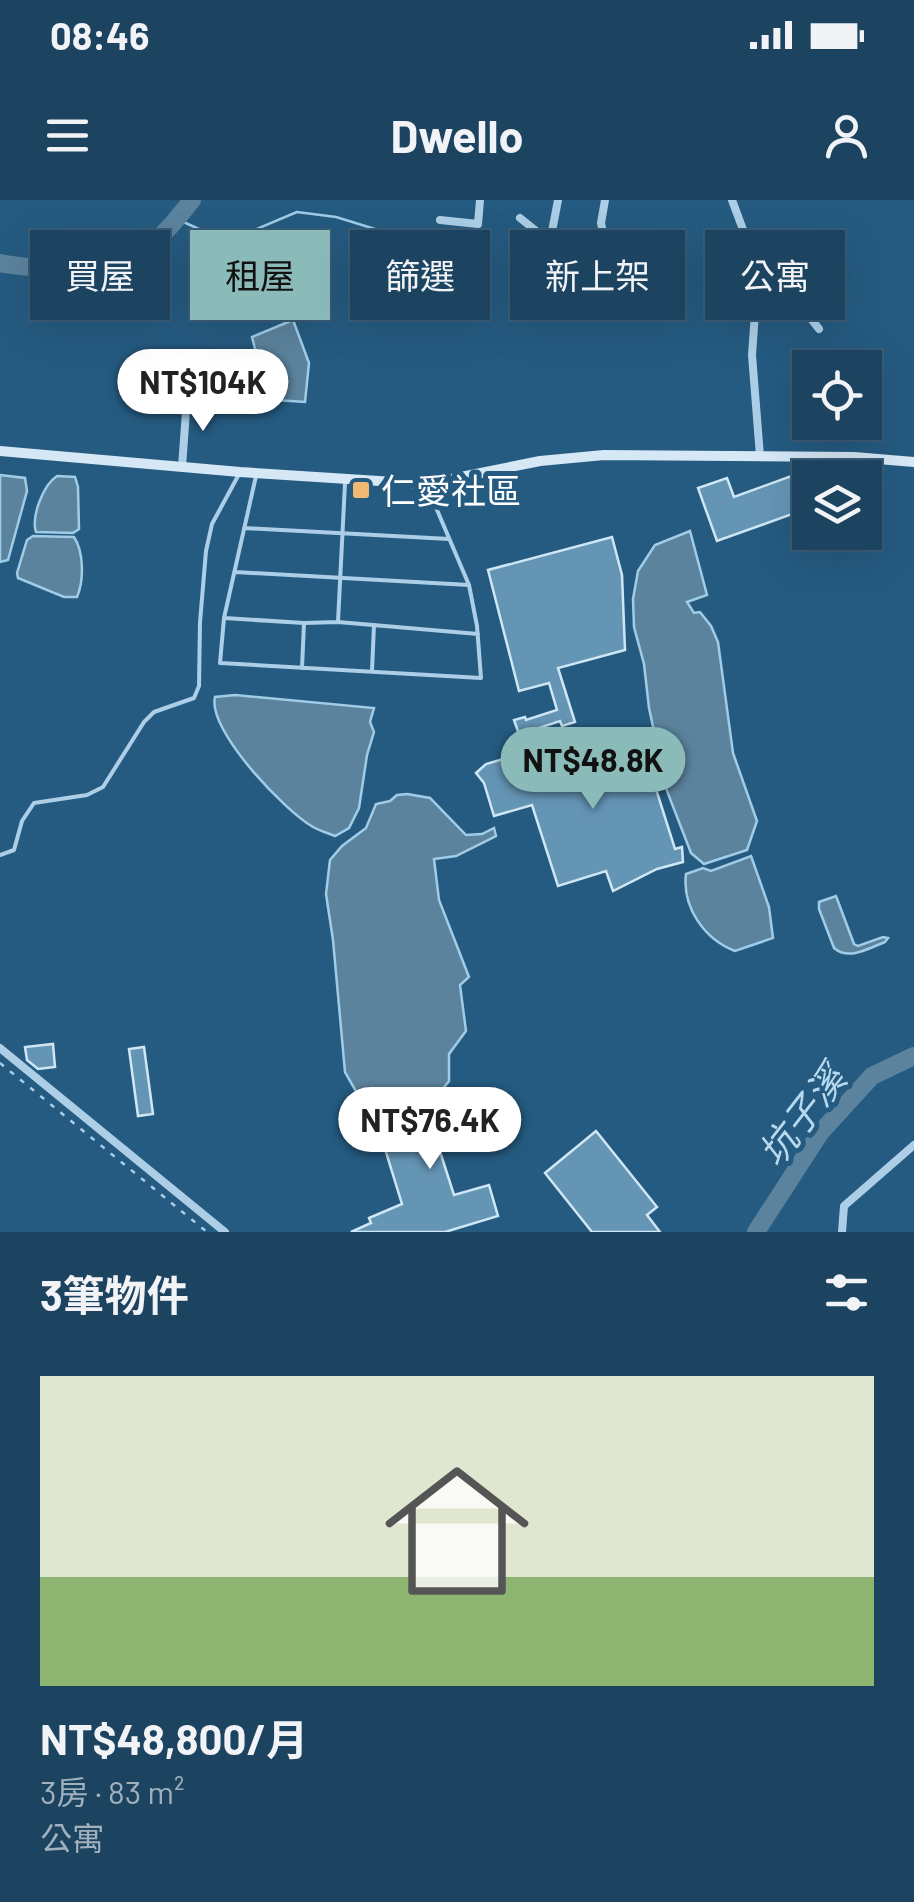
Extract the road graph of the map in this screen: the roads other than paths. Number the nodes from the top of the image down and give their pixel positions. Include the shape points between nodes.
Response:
1 (480, 200) edge
2 (558, 200) edge
3 (605, 200) edge
4 (732, 200) edge
5 (520, 218) dead end
6 (440, 220) dead end
7 (602, 230) edge
8 (743, 230) edge
9 (755, 320) edge
10 (812, 320) edge
11 (818, 329) dead end
12 (187, 398) dead end
13 (0, 452) edge
14 (760, 456) junction
15 (914, 462) edge
16 (182, 467) junction
17 (240, 472) junction
18 (257, 472) junction
19 (345, 478) junction
20 (426, 484) junction
21 (244, 528) junction
22 (342, 534) junction
23 (450, 539) junction
24 (235, 572) junction
25 (340, 578) junction
26 (469, 585) junction
27 (224, 618) junction
28 (338, 622) junction
29 (304, 623) junction
30 (374, 625) junction
31 (478, 634) junction
32 (302, 668) junction
33 (372, 672) junction
34 (0, 855) edge
35 (0, 1048) edge
36 (914, 1145) edge
37 (225, 1232) edge
38 (842, 1232) edge

1 - 6 street via 478,224
2 - 5 street via 550,242
3 - 7 street
4 - 8 street
9 - 14 street
10 - 11 street
12 - 16 street
13 - 16 main road
14 - 15 main road
14 - 20 main road via 540,460
16 - 17 main road
17 - 18 main road
17 - 34 lane via 212,524 206,551 194,698 154,712 104,787 29,808 14,850
18 - 19 main road
18 - 21 lane
19 - 20 main road
19 - 22 lane
20 - 23 lane
21 - 22 lane
21 - 24 lane
22 - 23 lane
22 - 25 lane
23 - 26 lane
24 - 25 lane
24 - 27 lane
25 - 26 lane
25 - 28 lane
26 - 31 lane
27 - 29 lane
27 - 32 lane via 220,663
28 - 29 lane
28 - 30 lane
29 - 32 lane
30 - 31 lane
30 - 33 lane
31 - 33 lane via 481,678
32 - 33 lane
35 - 37 street
36 - 38 street via 844,1206

